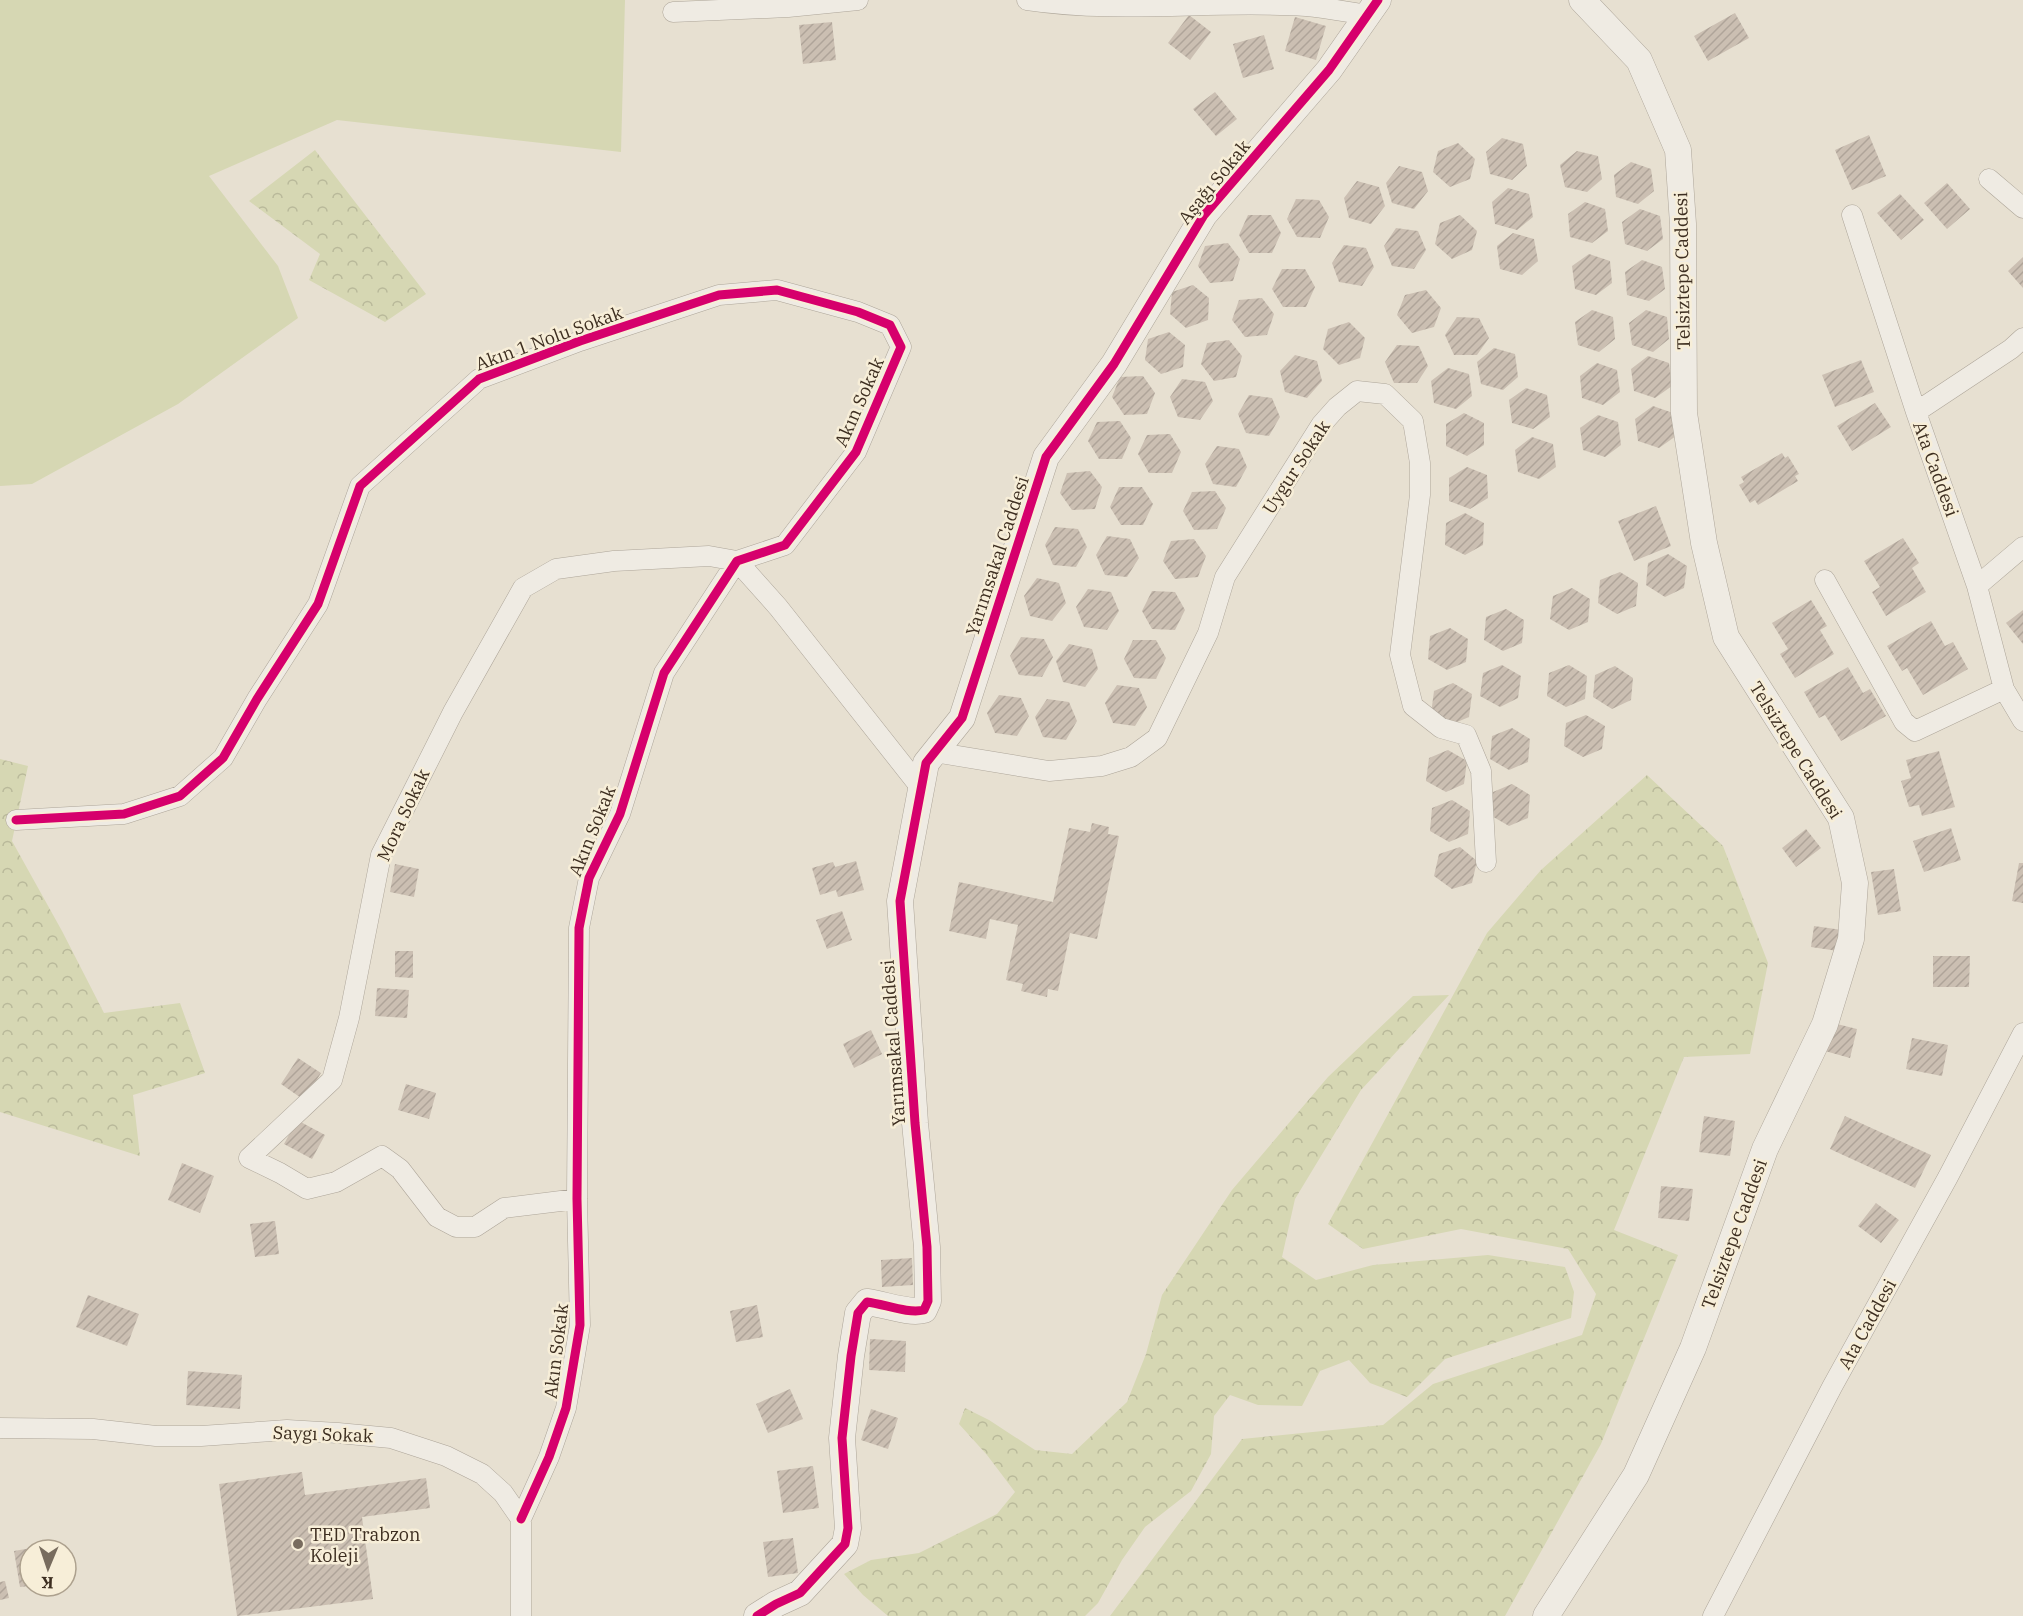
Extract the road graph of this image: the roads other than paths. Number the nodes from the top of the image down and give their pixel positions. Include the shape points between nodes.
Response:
1 (858, 0) edge
2 (1028, 0) edge
3 (1582, 0) edge
4 (1374, 8) edge
5 (673, 12) dead end
6 (1989, 179) dead end
7 (2023, 208) edge
8 (1852, 215) dead end
9 (2023, 338) edge
10 (901, 347) joint
11 (1091, 395) joint
12 (1916, 412) junction
13 (2023, 547) edge
14 (737, 561) junction
15 (1824, 580) dead end
16 (1977, 586) junction
17 (2004, 689) junction
18 (2023, 721) edge
19 (934, 752) junction
20 (921, 788) junction
21 (16, 820) dead end
22 (1486, 862) dead end
23 (2023, 1033) edge
24 (578, 1199) junction
25 (0, 1428) edge
26 (521, 1519) junction
27 (521, 1616) edge
28 (757, 1616) edge
29 (1546, 1616) edge
30 (1713, 1616) edge

1 - 5 street
2 - 4 street, Aşağı Sokak via 1120,7
3 - 29 street, Telsiztepe Caddesi via 1640,60 1678,150 1683,224 1684,413 1704,543 1726,638 1841,818 1855,883 1851,939 1825,1024 1765,1149 1693,1348 1636,1475
4 - 11 street, Aşağı Sokak via 1329,70 1204,215
6 - 7 street
8 - 12 street, Ata Caddesi
9 - 12 street
10 - 14 street, Akın Sokak via 856,452 818,503 785,545
10 - 21 street, Akın 1 Nolu Sokak via 890,325 777,290 719,295 479,379 360,486 318,603 223,758 180,796 124,814
11 - 19 street, Yarımsakal Caddesi via 1046,457 962,718
12 - 16 street, Ata Caddesi
13 - 16 street
14 - 20 street
14 - 24 street, Akın Sokak via 664,673 620,814 589,878 579,928
14 - 24 street, Mora Sokak via 709,556 615,561 556,569 523,588 453,712 381,855 349,1018 332,1080 249,1158 307,1189 336,1182 382,1156 400,1169 437,1217 456,1227 475,1227 504,1208
15 - 17 street via 1904,722 1915,731
16 - 17 street, Ata Caddesi
17 - 18 street, Ata Caddesi
19 - 20 street, Yarımsakal Caddesi via 926,763
19 - 22 street, Uygur Sokak via 1049,771 1102,766 1131,757 1157,738 1208,633 1225,578 1321,425 1357,392 1385,394 1413,421 1420,463 1420,495 1400,655 1413,706 1440,728 1466,735 1481,771
20 - 28 street, Yarımsakal Caddesi via 900,901 928,1301 924,1310 915,1312 867,1302 858,1313 842,1438 848,1528 844,1544 800,1593
23 - 30 street, Ata Caddesi
24 - 26 street, Akın Sokak via 580,1325 566,1408
25 - 26 street, Saygı Sokak via 93,1429 156,1436 287,1430 392,1438 446,1456 482,1474 503,1493
26 - 27 street

